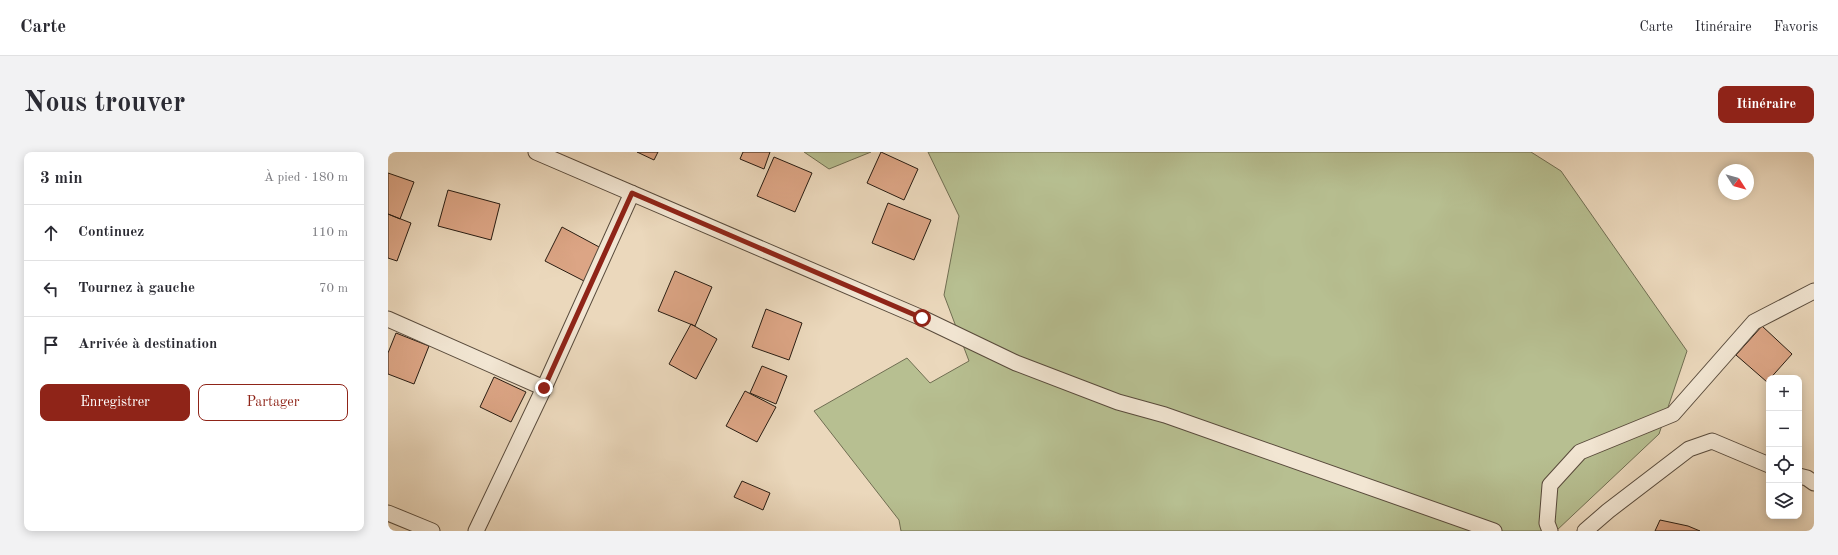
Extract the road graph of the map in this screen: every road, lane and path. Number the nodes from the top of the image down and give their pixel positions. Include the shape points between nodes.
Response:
1 (536, 152) edge
2 (632, 193) junction
3 (1814, 291) edge
4 (388, 319) edge
5 (544, 388) junction
6 (1766, 464) edge
7 (1802, 477) edge
8 (1814, 483) edge
9 (388, 513) edge
10 (432, 531) edge
11 (476, 531) edge
12 (1494, 531) edge
13 (1550, 531) edge
14 (1585, 531) edge

1 - 2 street
2 - 5 street
2 - 12 street via 922,318 1016,363 1118,402 1165,415
3 - 13 street via 1754,322 1673,414 1580,452 1550,485 1547,523
4 - 5 street
5 - 11 street
6 - 14 street via 1712,441 1689,449
7 - 8 street
9 - 10 street

